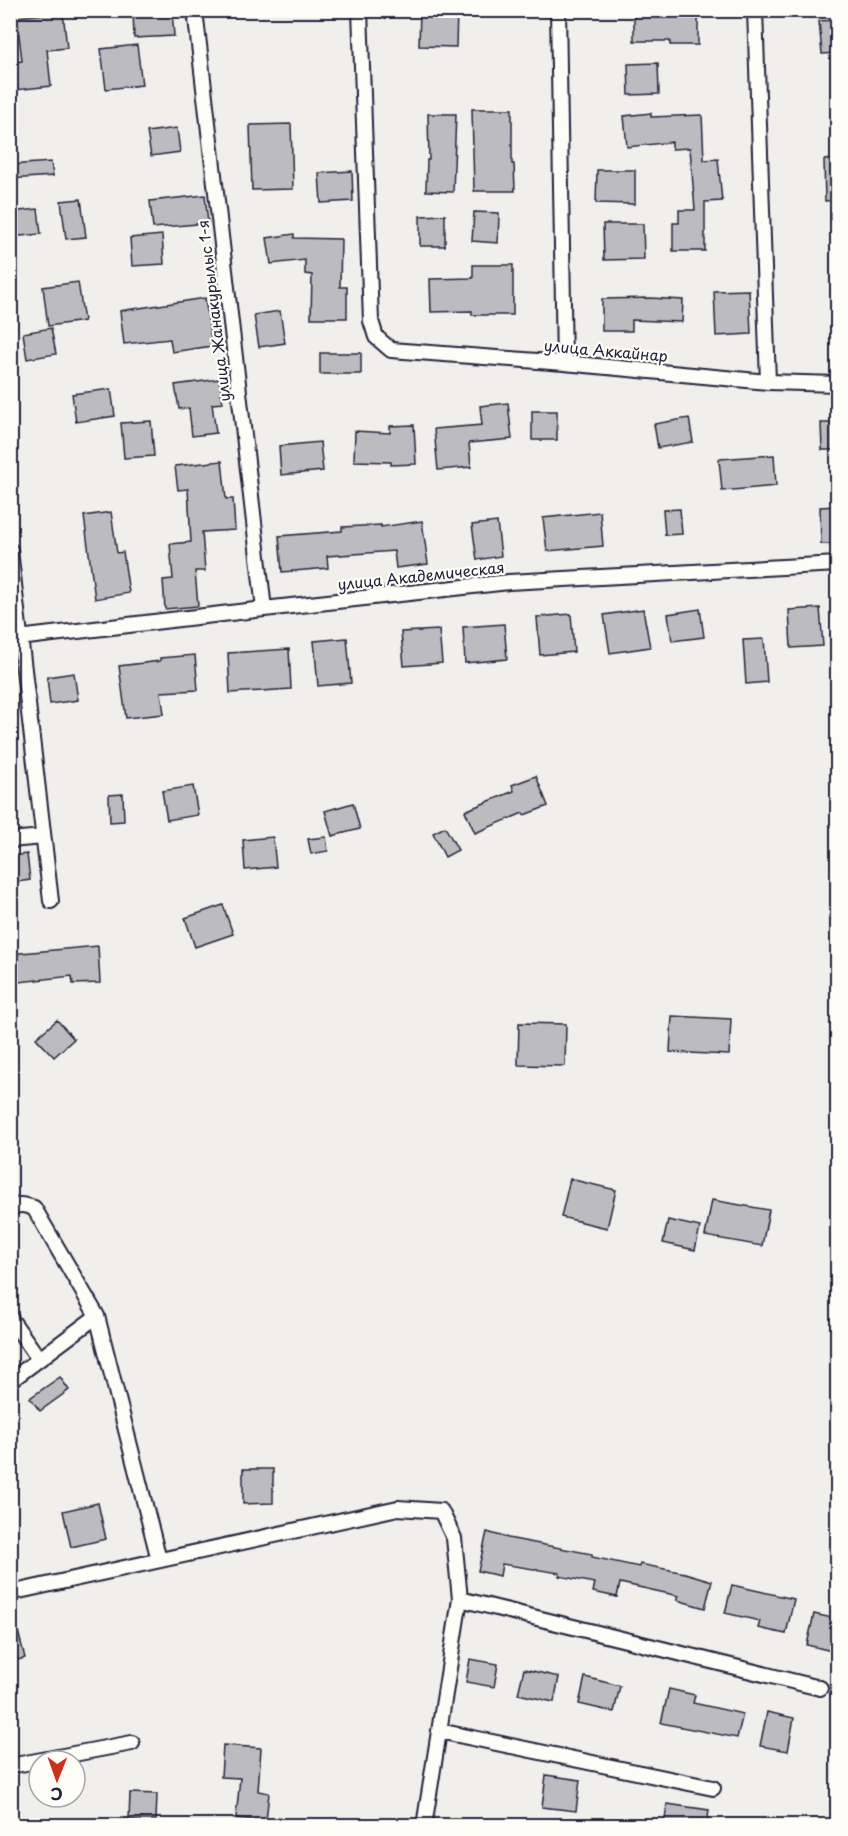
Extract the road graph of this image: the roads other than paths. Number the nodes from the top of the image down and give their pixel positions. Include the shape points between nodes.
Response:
1 (195, 10) edge
2 (360, 10) edge
3 (558, 10) edge
4 (755, 10) edge
5 (564, 363) junction
6 (768, 382) junction
7 (837, 384) edge
8 (10, 549) edge
9 (837, 564) edge
10 (264, 609) junction
11 (16, 638) edge
12 (43, 837) junction
13 (10, 840) edge
14 (51, 901) dead end
15 (10, 1209) edge
16 (97, 1316) junction
17 (10, 1318) edge
18 (39, 1359) junction
19 (10, 1381) edge
20 (159, 1560) junction
21 (10, 1593) edge
22 (460, 1599) junction
23 (820, 1688) dead end
24 (439, 1731) junction
25 (132, 1743) dead end
26 (10, 1766) edge
27 (712, 1788) dead end
28 (424, 1826) edge

1 - 10 street, улица Жанакурылыс 1-я
2 - 5 street, улица Аккайнар via 371,321 376,338 391,350
3 - 5 street
4 - 6 street
5 - 6 street, улица Аккайнар
6 - 7 street, улица Аккайнар
8 - 11 street
9 - 10 street, улица Академическая via 509,582
10 - 11 street, улица Академическая
11 - 12 street
12 - 13 street
12 - 14 street
15 - 16 street via 15,1205 34,1208
16 - 18 street
16 - 20 street
17 - 18 street
18 - 19 street
20 - 21 street
20 - 22 street via 398,1508 441,1511 454,1538
22 - 23 street
22 - 24 street
24 - 27 street
24 - 28 street
25 - 26 street

